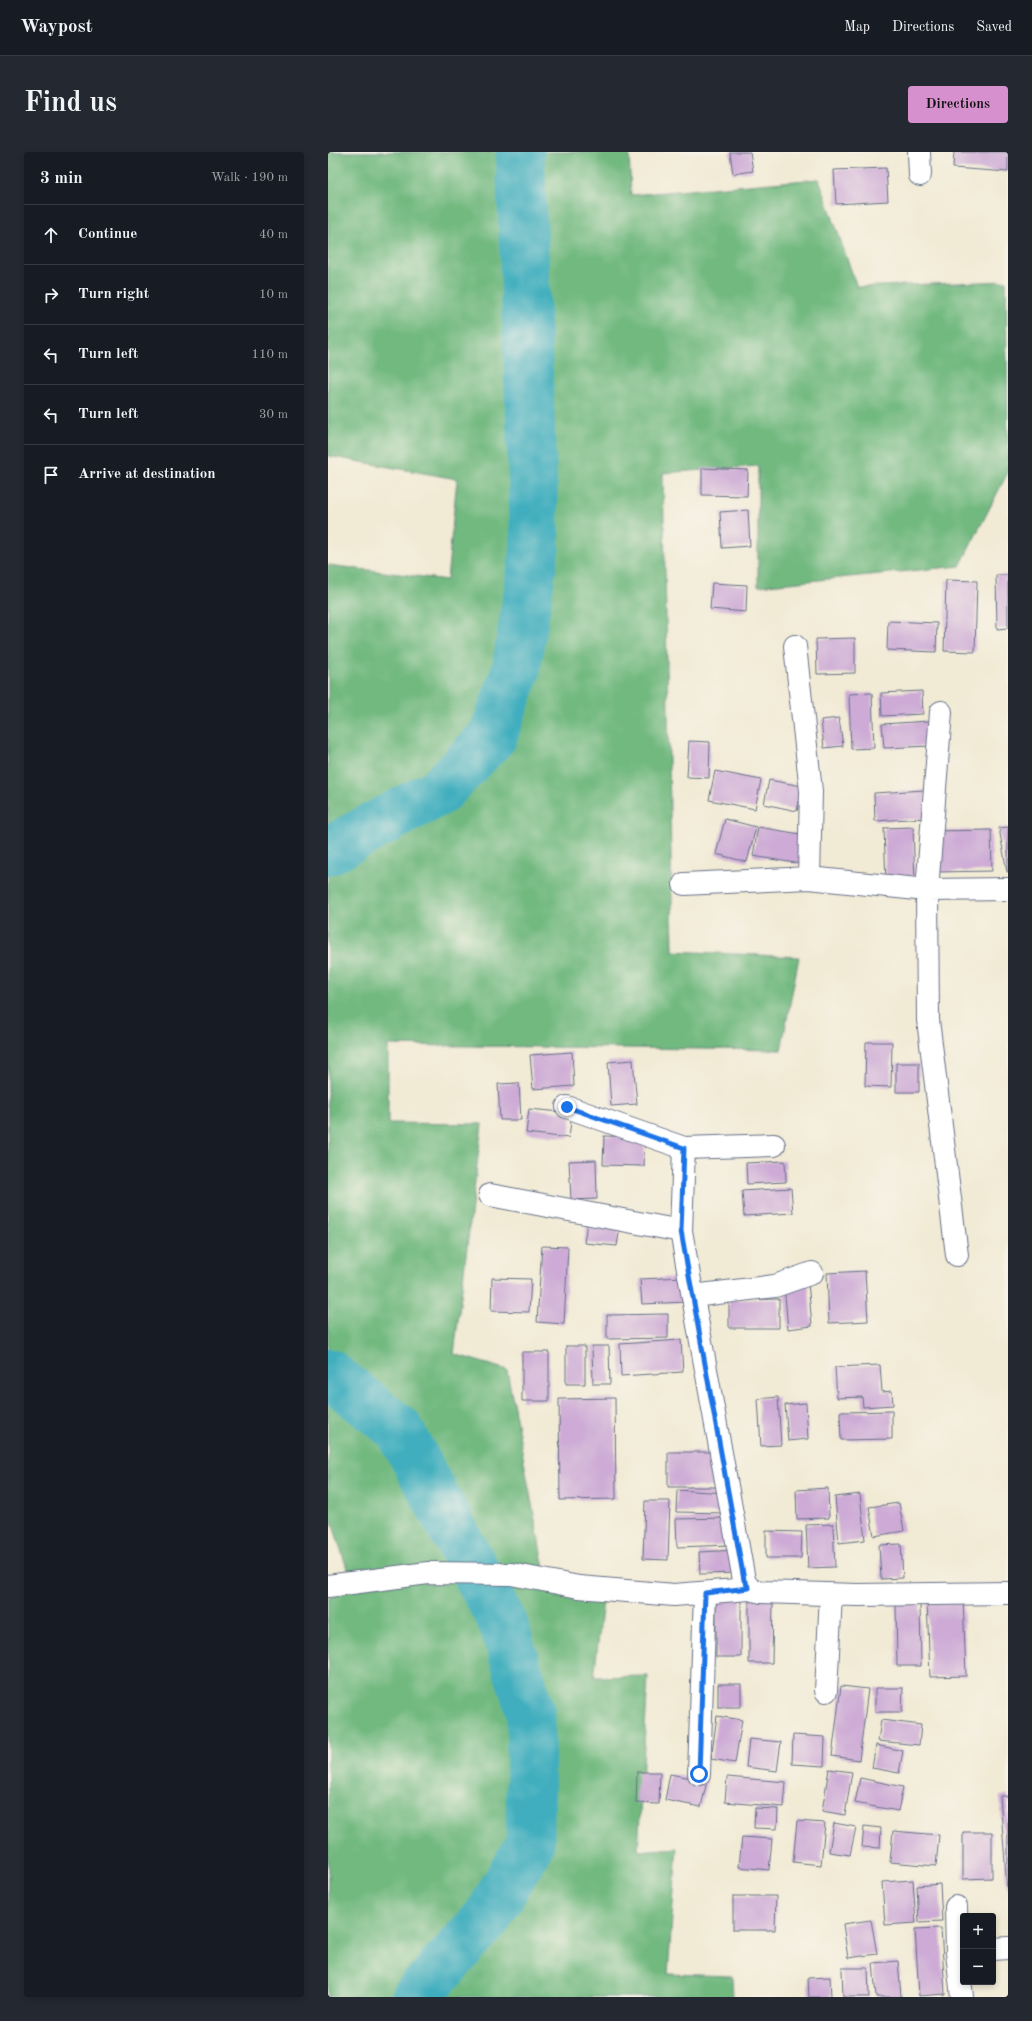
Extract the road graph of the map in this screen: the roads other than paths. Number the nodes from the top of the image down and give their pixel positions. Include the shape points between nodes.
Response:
1 (918, 152) edge
2 (920, 175) dead end
3 (795, 646) dead end
4 (941, 712) dead end
5 (809, 878) junction
6 (684, 884) dead end
7 (1008, 889) edge
8 (927, 890) junction
9 (567, 1107) dead end
10 (774, 1144) dead end
11 (684, 1148) junction
12 (490, 1195) dead end
13 (681, 1231) junction
14 (957, 1255) dead end
15 (812, 1273) dead end
16 (693, 1296) junction
17 (328, 1586) edge
18 (749, 1588) junction
19 (705, 1593) junction
20 (1008, 1593) edge
21 (830, 1594) junction
22 (826, 1691) dead end
23 (699, 1774) dead end
24 (956, 1907) dead end
25 (1008, 1948) edge
26 (996, 1949) edge
27 (960, 1951) edge
28 (961, 1985) edge
29 (962, 1997) edge

1 - 2 street
3 - 5 street via 811,791
4 - 8 street
5 - 6 street
5 - 8 street
7 - 8 street
8 - 14 street via 928,1020
9 - 11 street
10 - 11 street
11 - 13 street
12 - 13 street
13 - 16 street
15 - 16 street via 775,1286
16 - 18 street via 744,1580
17 - 19 street via 428,1573 511,1574 579,1587 674,1595
18 - 19 street
18 - 21 street via 762,1592
19 - 23 street
20 - 21 street
21 - 22 street
24 - 27 street
25 - 26 street
28 - 29 street

